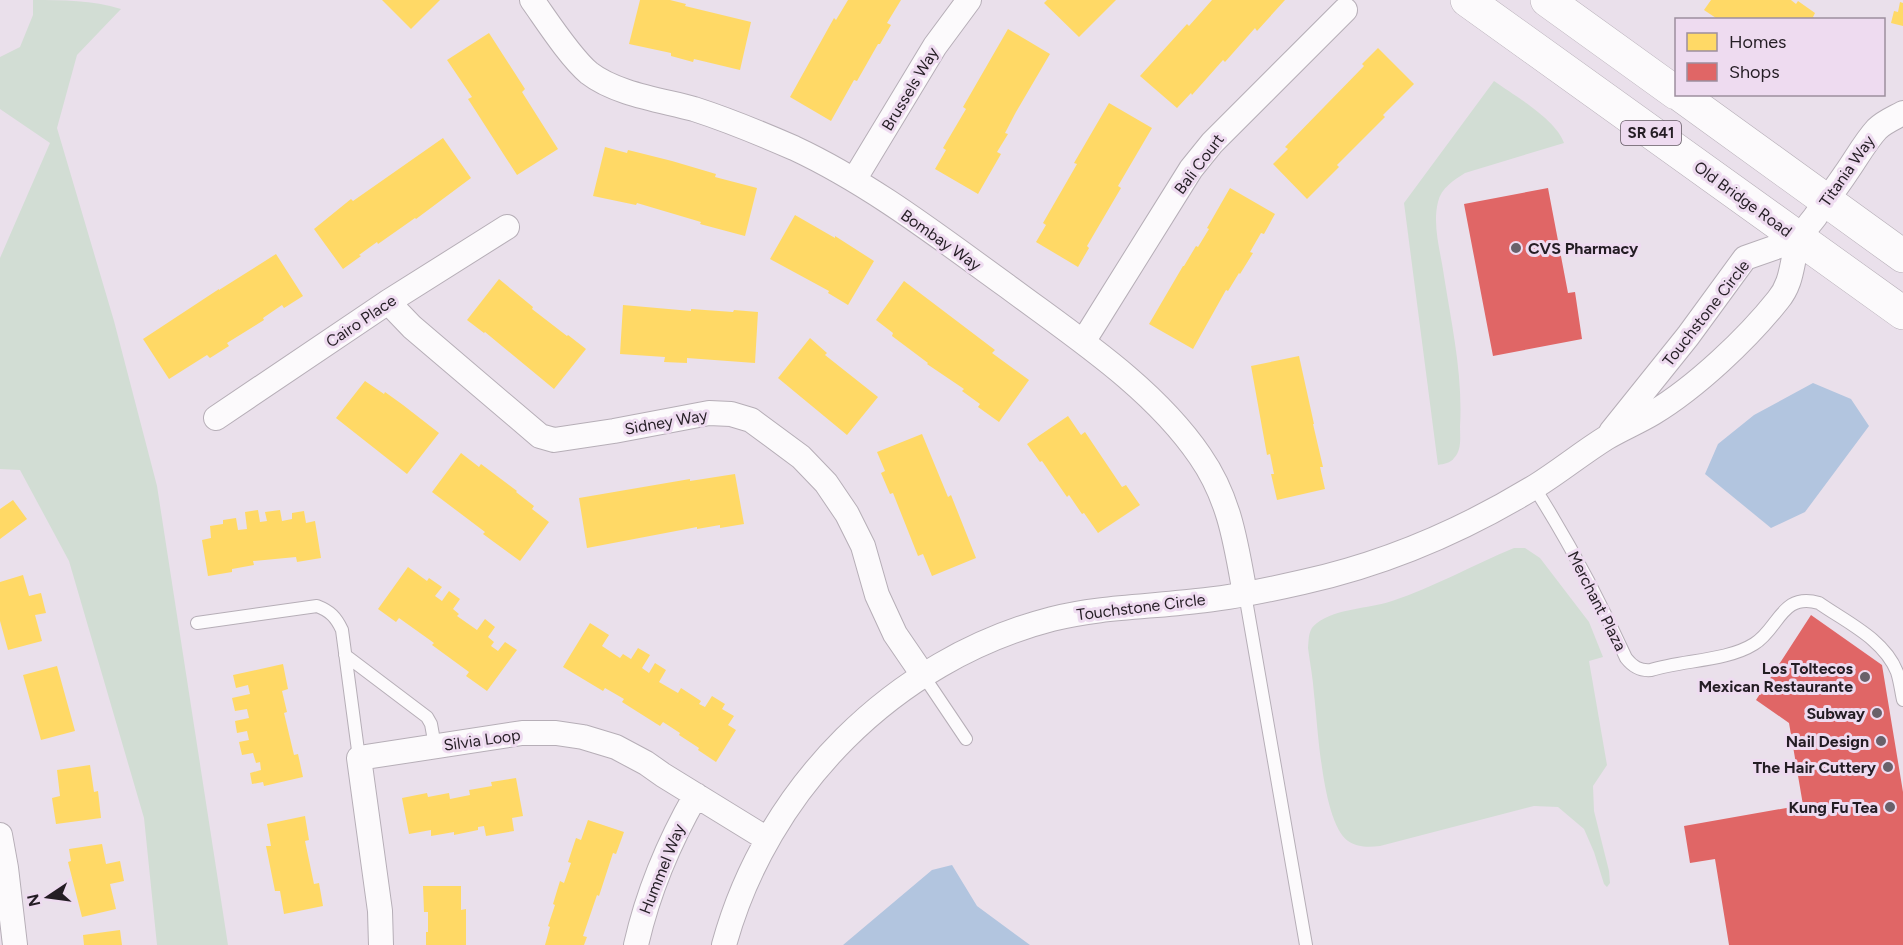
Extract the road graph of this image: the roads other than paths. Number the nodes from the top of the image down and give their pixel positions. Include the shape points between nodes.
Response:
1 (532, 0) edge
2 (969, 0) edge
3 (1467, 0) edge
4 (1547, 0) edge
5 (1345, 10) dead end
6 (1675, 92) edge
7 (1681, 96) edge
8 (1903, 112) edge
9 (854, 180) junction
10 (1826, 201) junction
11 (507, 226) dead end
12 (1799, 239) junction
13 (1903, 256) edge
14 (388, 302) junction
15 (1903, 313) edge
16 (1083, 342) junction
17 (216, 418) dead end
18 (1607, 438) junction
19 (1534, 487) junction
20 (1245, 594) junction
21 (197, 622) dead end
22 (345, 655) junction
23 (923, 675) junction
24 (1903, 700) edge
25 (966, 740) dead end
26 (435, 746) junction
27 (359, 758) junction
28 (696, 795) junction
29 (0, 836) edge
30 (768, 838) junction
31 (15, 945) edge
32 (381, 945) edge
33 (636, 945) edge
34 (724, 945) edge
35 (1306, 945) edge

1 - 9 street, Bombay Way via 588,72 608,86 734,123
2 - 9 street, Brussels Way via 935,46
3 - 12 main road, Old Bridge Road / SR 641
4 - 6 main road, SR 641
5 - 16 street, Bali Court via 1212,143 1191,169
7 - 10 main road, SR 641
8 - 10 street, Titania Way via 1876,130
9 - 16 street, Bombay Way via 926,227
10 - 12 street, Titania Way
10 - 13 main road, SR 641
11 - 14 street, Cairo Place
12 - 15 main road, Old Bridge Road / SR 641
12 - 18 street, Touchstone Circle via 1745,258
12 - 18 street, Touchstone Circle via 1788,287 1749,332 1689,388
14 - 17 street, Cairo Place
14 - 23 street, Sidney Way via 540,436 554,440 709,413 751,420 769,432 801,457 847,513 895,634
16 - 20 street, Bombay Way via 1178,425 1202,458 1233,525
18 - 19 street, Touchstone Circle
19 - 20 street, Touchstone Circle via 1415,547 1305,582
19 - 24 lane, Merchant Plaza via 1596,594 1631,665 1651,670 1742,651 1757,643 1785,610 1796,602 1809,600 1819,603 1884,650 1897,672
20 - 23 street, Touchstone Circle via 1103,609 1053,619 1003,635
20 - 35 lane
21 - 22 lane via 317,606 336,618
22 - 26 lane via 427,717
22 - 27 lane
23 - 25 lane
23 - 30 street, Touchstone Circle via 871,714 825,757
26 - 27 street, Silvia Loop
26 - 28 street, Silvia Loop via 522,733 583,737 616,747
27 - 32 street
28 - 30 street, Silvia Loop
28 - 33 street, Hummel Way via 660,867
29 - 31 street
30 - 34 street, Touchstone Circle via 739,899

